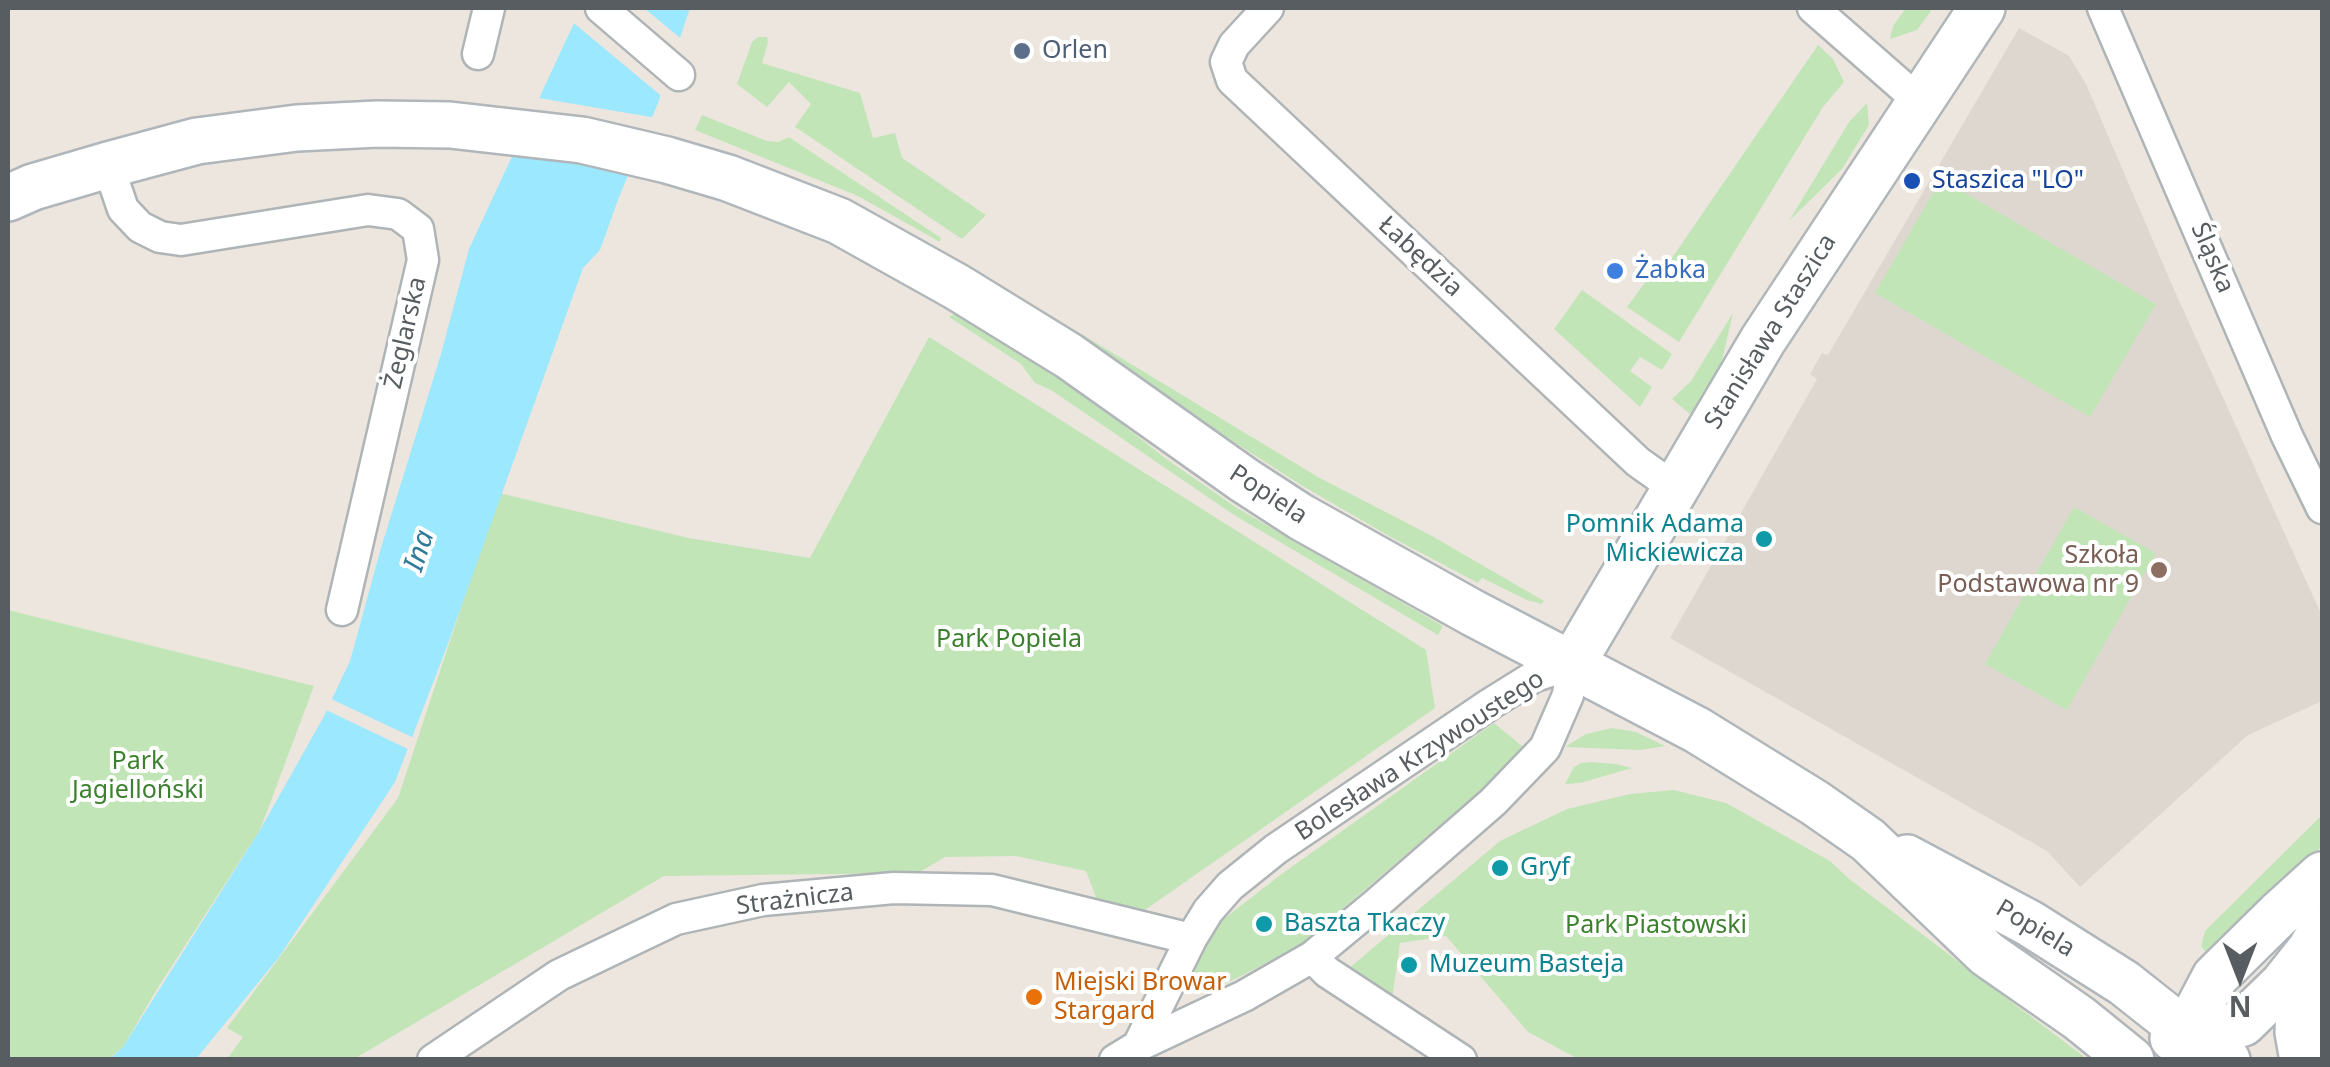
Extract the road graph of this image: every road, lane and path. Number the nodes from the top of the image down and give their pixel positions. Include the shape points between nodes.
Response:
1 (489, 8) edge
2 (601, 8) edge
3 (1268, 8) edge
4 (1814, 8) edge
5 (1982, 8) edge
6 (2104, 8) edge
7 (478, 54) dead end
8 (679, 75) dead end
9 (1919, 101) junction
10 (108, 165) junction
11 (8, 198) edge
12 (1676, 489) junction
13 (2322, 508) edge
14 (342, 610) dead end
15 (1572, 664) junction
16 (1868, 840) junction
17 (2322, 875) edge
18 (1191, 939) junction
19 (2316, 940) edge
20 (1312, 957) junction
21 (2230, 960) junction
22 (2124, 984) junction
23 (2079, 1018) junction
24 (2203, 1052) edge
25 (1126, 1053) edge
26 (433, 1060) edge
27 (1461, 1060) edge
28 (2131, 1060) edge
29 (2303, 1060) edge

1 - 7 street
2 - 8 street
3 - 12 street, Łabędzia via 1226,62 1232,80 1638,462
4 - 9 street
5 - 9 main road, Stanisława Staszica
6 - 13 street, Śląska
9 - 12 main road, Stanisława Staszica via 1763,340
10 - 11 main road, Popiela
10 - 14 street, Żeglarska via 123,209 160,237 180,240 368,210 398,214 418,229 423,260
10 - 15 main road, Popiela via 197,142 297,128 450,125 582,140 728,178 839,221 957,287 1301,517
12 - 15 main road, Stanisława Staszica
15 - 16 main road, Popiela via 1697,730
15 - 18 street, Bolesława Krzywoustego via 1534,676 1276,850 1230,886
15 - 20 street, Bolesława Krzywoustego via 1568,695 1530,766
16 - 22 main road, Popiela via 2030,923
16 - 23 main road, Popiela via 1986,954
17 - 21 main road
18 - 25 street, Bolesława Krzywoustego
18 - 26 street, Strażnicza via 992,890 894,888 762,900 676,919 559,975
19 - 24 main road via 2243,1023 2215,1032
19 - 29 main road via 2300,996
20 - 25 street, Bolesława Krzywoustego
20 - 27 street
21 - 22 main road via 2177,986
21 - 24 main road via 2195,1015
22 - 24 main road, Popiela
23 - 24 main road
23 - 28 main road, Popiela

